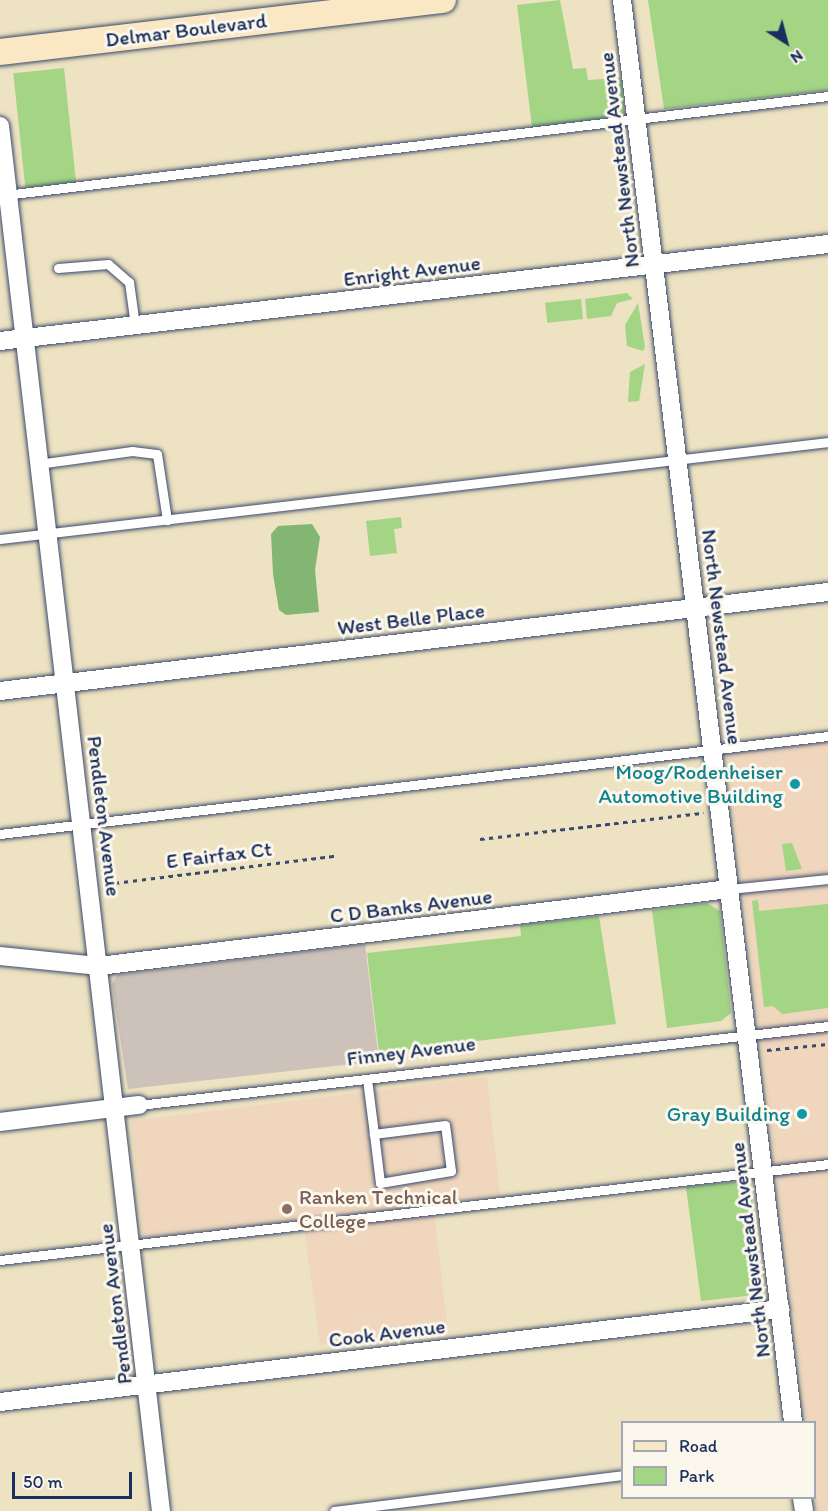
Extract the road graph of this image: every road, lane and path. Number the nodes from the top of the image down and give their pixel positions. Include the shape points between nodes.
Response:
1 (443, 0) edge
2 (622, 0) edge
3 (0, 52) edge
4 (828, 96) edge
5 (637, 119) junction
6 (0, 126) edge
7 (4, 195) edge
8 (828, 244) edge
9 (654, 266) junction
10 (58, 268) dead end
11 (135, 325) junction
12 (21, 338) junction
13 (0, 341) edge
14 (828, 442) edge
15 (677, 459) junction
16 (37, 464) junction
17 (167, 520) junction
18 (46, 534) junction
19 (0, 539) edge
20 (828, 592) edge
21 (695, 609) junction
22 (64, 683) junction
23 (0, 691) edge
24 (828, 736) edge
25 (714, 749) junction
26 (704, 813) dead end
27 (82, 824) junction
28 (0, 834) edge
29 (480, 839) dead end
30 (335, 856) dead end
31 (828, 879) edge
32 (106, 884) dead end
33 (729, 889) junction
34 (0, 956) edge
35 (99, 966) junction
36 (828, 1026) edge
37 (748, 1035) junction
38 (828, 1044) edge
39 (767, 1050) dead end
40 (367, 1079) junction
41 (139, 1106) joint
42 (114, 1108) junction
43 (0, 1122) edge
44 (374, 1134) junction
45 (828, 1164) edge
46 (764, 1173) junction
47 (131, 1245) junction
48 (0, 1260) edge
49 (780, 1309) junction
50 (147, 1384) junction
51 (0, 1402) edge
52 (793, 1421) edge
53 (621, 1475) edge
54 (161, 1511) edge
55 (334, 1511) edge

1 - 3 main road, Delmar Boulevard
2 - 5 street, North Newstead Avenue
4 - 5 lane
5 - 7 lane
5 - 9 street, North Newstead Avenue
6 - 7 street, Pendleton Avenue
7 - 12 street, Pendleton Avenue
8 - 9 street, Enright Avenue
9 - 11 street, Enright Avenue
9 - 15 street, North Newstead Avenue
10 - 11 lane via 108,264 129,282
11 - 12 street, Enright Avenue
12 - 13 street, Enright Avenue
12 - 16 street, Pendleton Avenue
14 - 15 lane
15 - 17 lane
15 - 21 street, North Newstead Avenue
16 - 17 lane via 132,451 156,454
16 - 18 street, Pendleton Avenue
17 - 18 lane
18 - 19 lane
18 - 22 street, Pendleton Avenue
20 - 21 street, West Belle Place
21 - 22 street, West Belle Place
21 - 25 street, North Newstead Avenue
22 - 23 street, West Belle Place
22 - 27 street, Pendleton Avenue
24 - 25 lane
25 - 27 lane
25 - 33 street, North Newstead Avenue
26 - 29 path
27 - 28 lane
27 - 35 street, Pendleton Avenue
30 - 32 path, E Fairfax Ct
31 - 33 lane, C D Banks Avenue
33 - 35 street, C D Banks Avenue
33 - 37 street, North Newstead Avenue
34 - 35 street, C D Banks Avenue
35 - 42 street, Pendleton Avenue
36 - 37 lane, Finney Avenue
37 - 40 lane, Finney Avenue
37 - 46 street, North Newstead Avenue
38 - 39 path
40 - 41 lane, Finney Avenue
40 - 44 lane
41 - 42 street, Finney Avenue
42 - 43 street, Finney Avenue
42 - 47 street, Pendleton Avenue
44 - 44 lane via 380,1183 451,1171 445,1125
45 - 46 lane
46 - 47 lane
46 - 49 street, North Newstead Avenue
47 - 48 lane
47 - 50 street, Pendleton Avenue
49 - 50 street, Cook Avenue
49 - 52 street, North Newstead Avenue
50 - 51 street, Cook Avenue
50 - 54 street, Pendleton Avenue
53 - 55 lane

